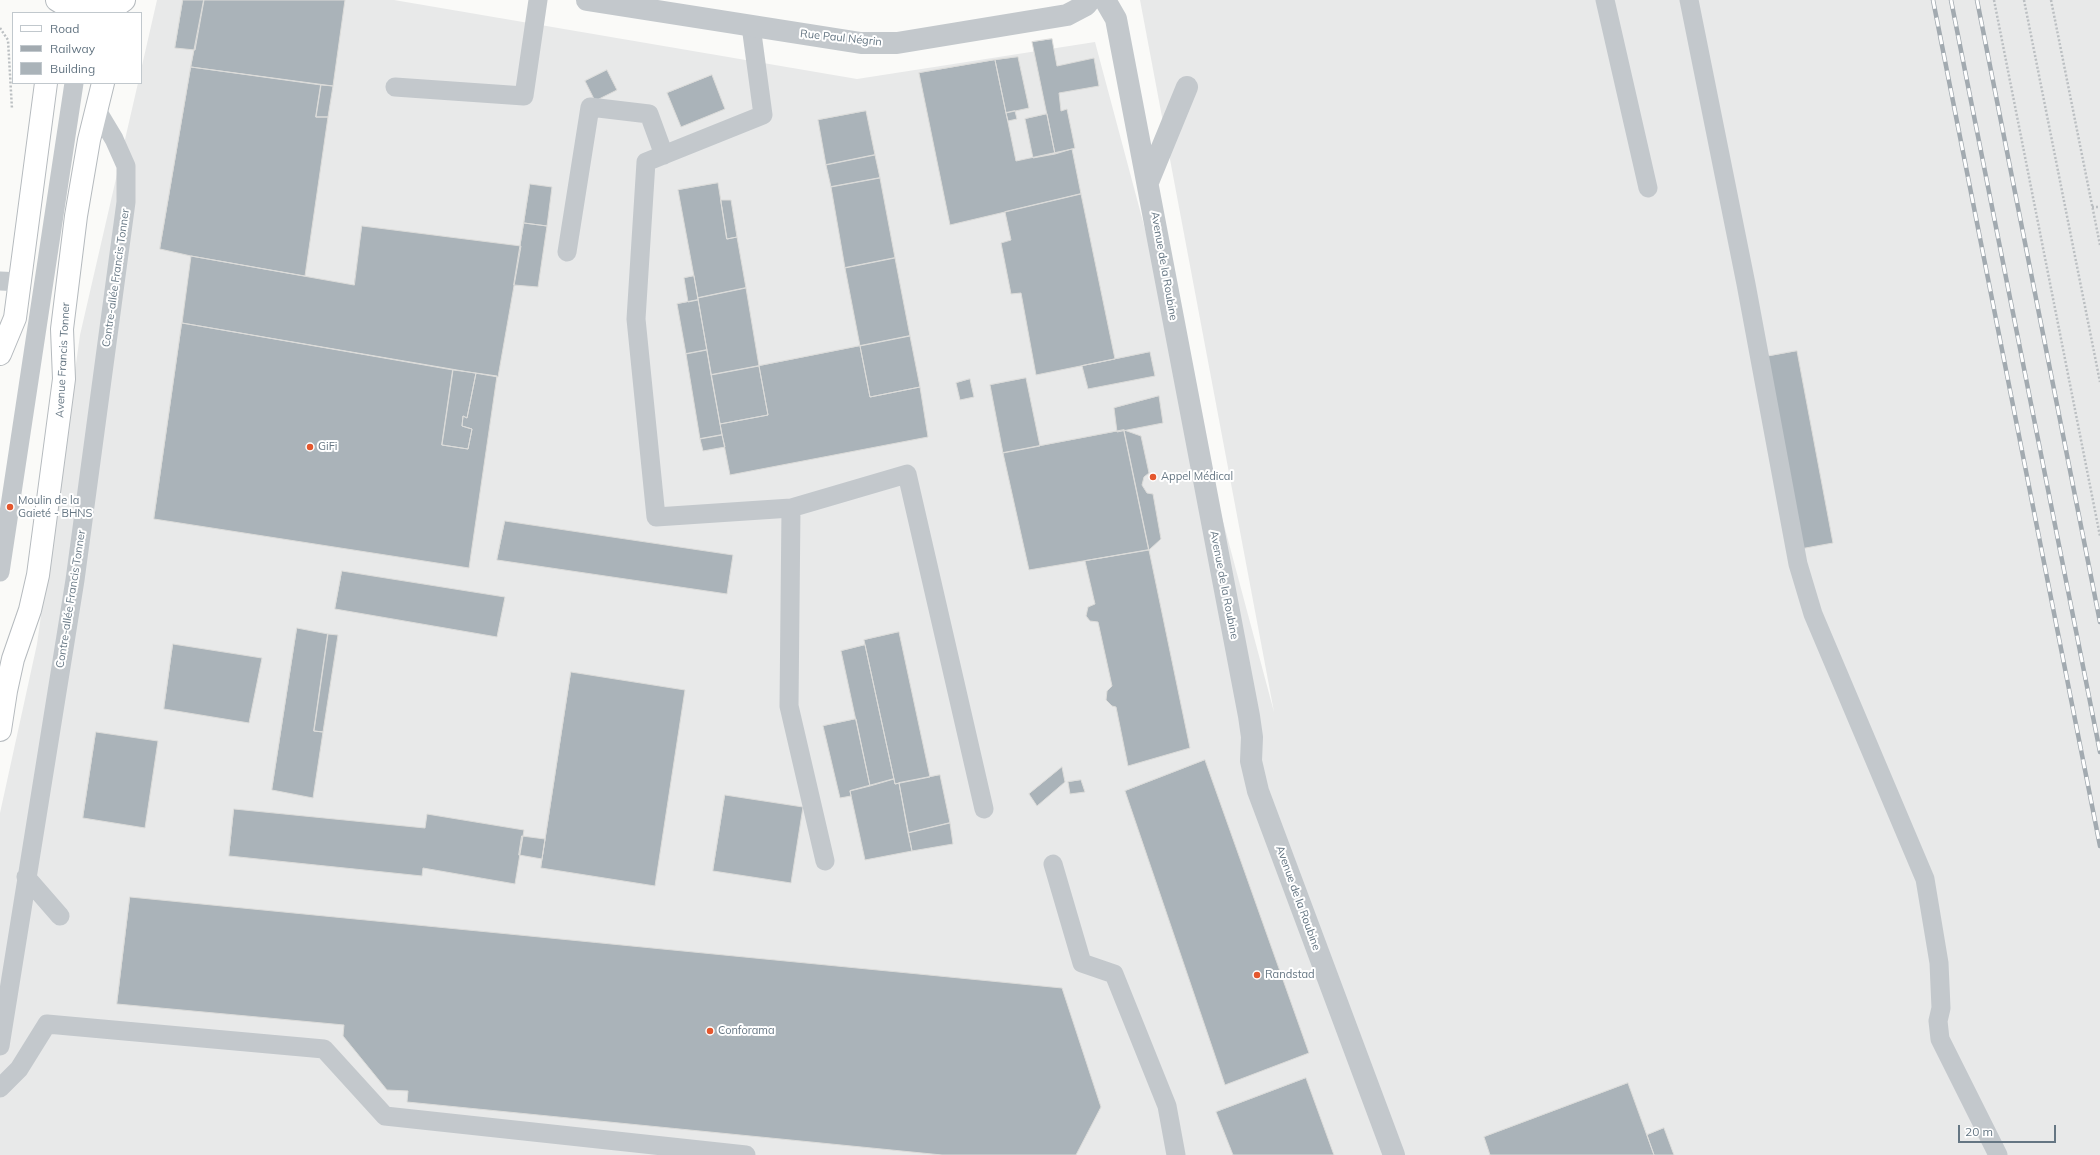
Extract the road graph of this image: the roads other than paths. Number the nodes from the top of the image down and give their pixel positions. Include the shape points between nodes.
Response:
1 (47, 0) edge
2 (57, 0) edge
3 (538, 0) edge
4 (587, 0) edge
5 (1090, 0) edge
6 (1105, 0) edge
7 (1605, 0) edge
8 (1689, 0) edge
9 (121, 5) edge
10 (86, 8) edge
11 (47, 12) edge
12 (751, 26) junction
13 (46, 84) edge
14 (74, 84) edge
15 (103, 84) edge
16 (395, 87) dead end
17 (1187, 87) dead end
18 (96, 109) junction
19 (664, 155) junction
20 (1148, 182) junction
21 (1648, 188) dead end
22 (567, 252) dead end
23 (10, 282) edge
24 (0, 354) edge
25 (791, 508) junction
26 (0, 572) edge
27 (0, 730) edge
28 (984, 809) dead end
29 (825, 861) dead end
30 (1053, 864) dead end
31 (26, 877) junction
32 (60, 916) dead end
33 (0, 1046) edge
34 (0, 1088) edge
35 (746, 1155) edge
36 (1176, 1155) edge
37 (1394, 1155) edge
38 (1998, 1155) edge

1 - 11 main road
2 - 10 main road via 71,8
3 - 16 lane via 524,96
4 - 12 street, Rue Paul Négrin
5 - 12 street, Rue Paul Négrin via 1086,5 1067,15 896,44 861,42
6 - 20 street, Avenue de la Roubine via 1116,19
7 - 21 lane
8 - 38 lane via 1746,284 1798,564 1813,614 1925,879 1939,963 1940,1039
9 - 10 main road via 103,10
12 - 19 lane via 763,115
13 - 23 main road
14 - 26 lane
15 - 18 main road, Avenue Francis Tonner
17 - 20 street
18 - 27 main road, Avenue Francis Tonner via 79,201 67,288 62,329 63,386 38,575 30,610 12,665
18 - 31 lane, Contre-allée Francis Tonner via 126,166 126,202 75,580
19 - 22 lane via 649,114 590,107
19 - 25 lane via 646,162 636,320 656,517
20 - 37 street, Avenue de la Roubine via 1249,716 1252,737 1251,761 1258,791
23 - 24 main road via 15,318
25 - 28 lane via 906,474
25 - 29 lane via 789,706
30 - 36 lane via 1082,963 1114,974 1167,1106
31 - 32 lane
31 - 33 lane, Contre-allée Francis Tonner
34 - 35 lane via 19,1069 47,1024 324,1049 385,1116

